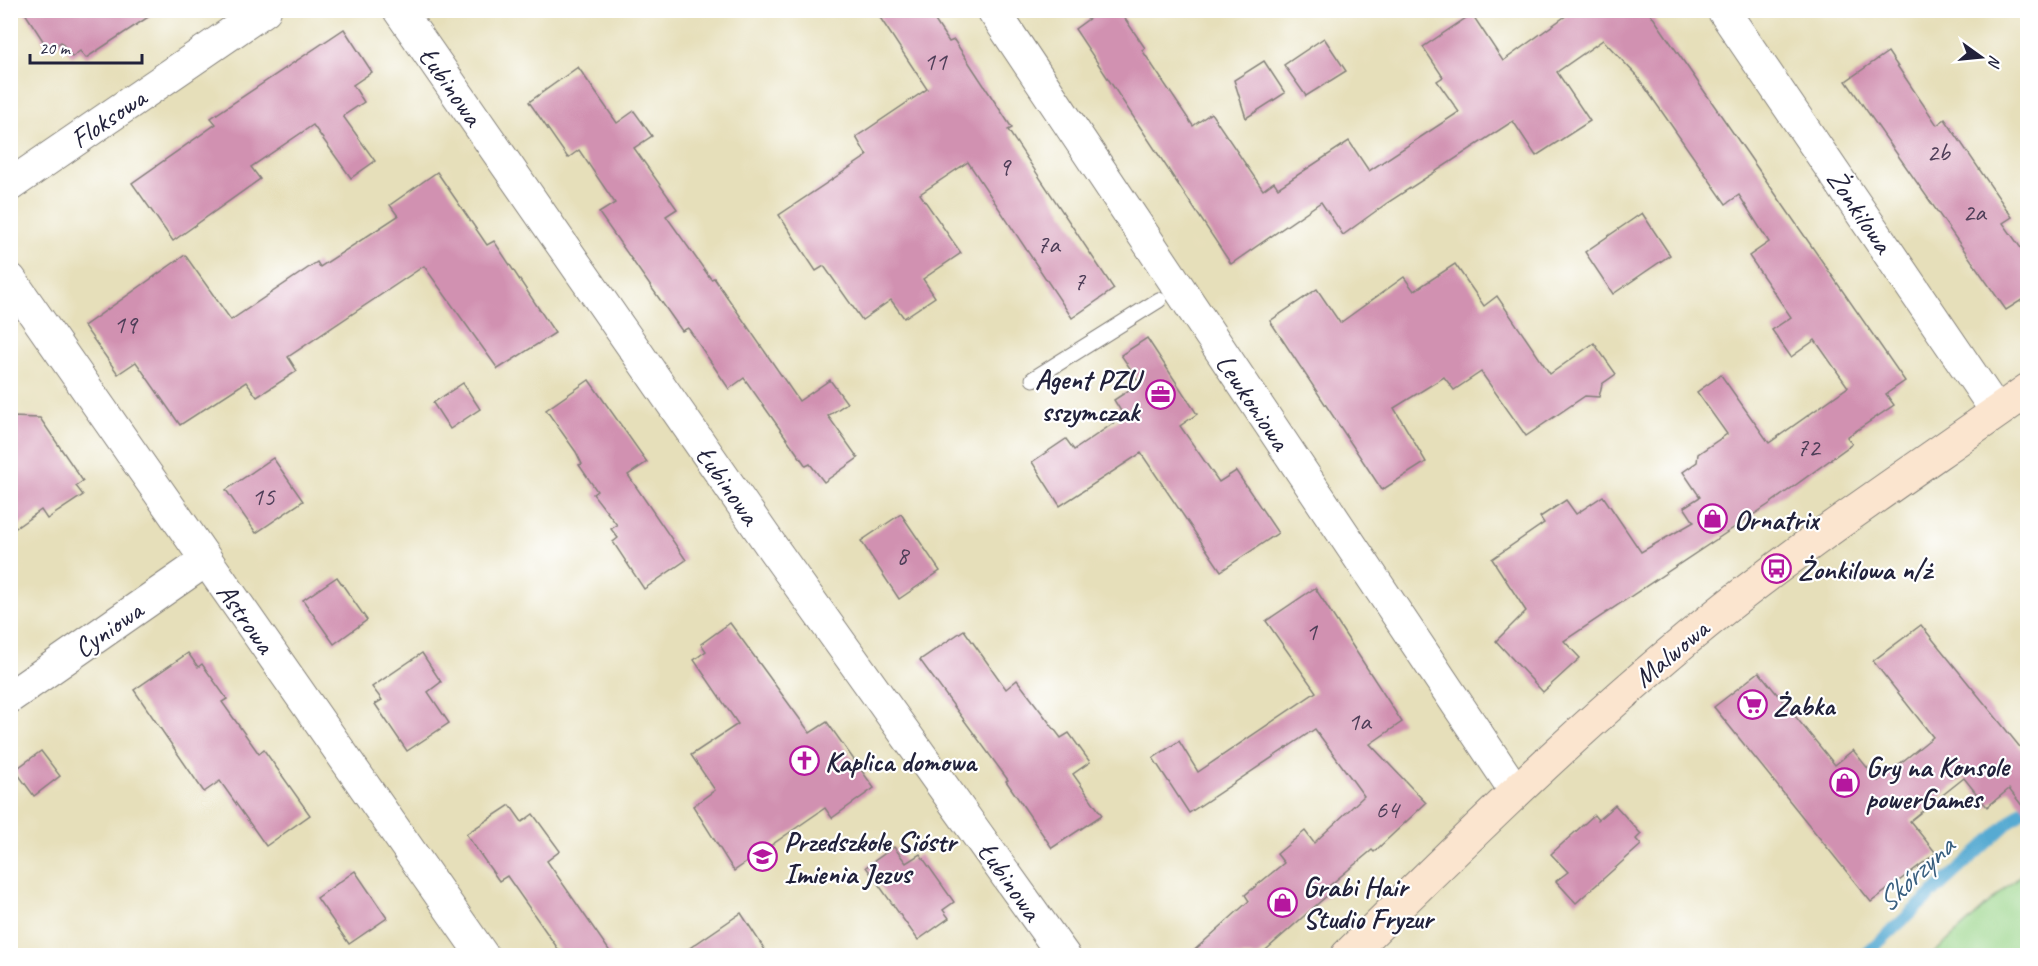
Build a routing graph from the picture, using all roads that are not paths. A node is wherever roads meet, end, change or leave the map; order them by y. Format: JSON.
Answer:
{"nodes":[{"id":1,"x":265,"y":10,"type":"edge"},
{"id":2,"x":399,"y":10,"type":"edge"},
{"id":3,"x":993,"y":10,"type":"edge"},
{"id":4,"x":1723,"y":10,"type":"edge"},
{"id":5,"x":10,"y":184,"type":"edge"},
{"id":6,"x":10,"y":279,"type":"edge"},
{"id":7,"x":1159,"y":300,"type":"dead end"},
{"id":8,"x":1033,"y":379,"type":"dead end"},
{"id":9,"x":2028,"y":390,"type":"edge"},
{"id":10,"x":1997,"y":412,"type":"junction"},
{"id":11,"x":205,"y":561,"type":"junction"},
{"id":12,"x":11,"y":696,"type":"edge"},
{"id":13,"x":1516,"y":792,"type":"junction"},
{"id":14,"x":483,"y":956,"type":"edge"},
{"id":15,"x":1064,"y":956,"type":"edge"},
{"id":16,"x":1347,"y":956,"type":"edge"}],
"edges":[{"from":1,"to":5,"type":"street","name":"Floksowa"},
{"from":2,"to":15,"type":"street","name":"Łubinowa"},
{"from":3,"to":13,"type":"street","name":"Lewkoniowa"},
{"from":4,"to":10,"type":"street","name":"Żonkilowa"},
{"from":6,"to":11,"type":"street","name":"Astrowa"},
{"from":7,"to":8,"type":"lane"},
{"from":9,"to":10,"type":"street","name":"Malwowa"},
{"from":10,"to":13,"type":"street","name":"Malwowa"},
{"from":11,"to":12,"type":"street","name":"Cyniowa"},
{"from":11,"to":14,"type":"street","name":"Astrowa"},
{"from":13,"to":16,"type":"street","name":"Malwowa"}]}
